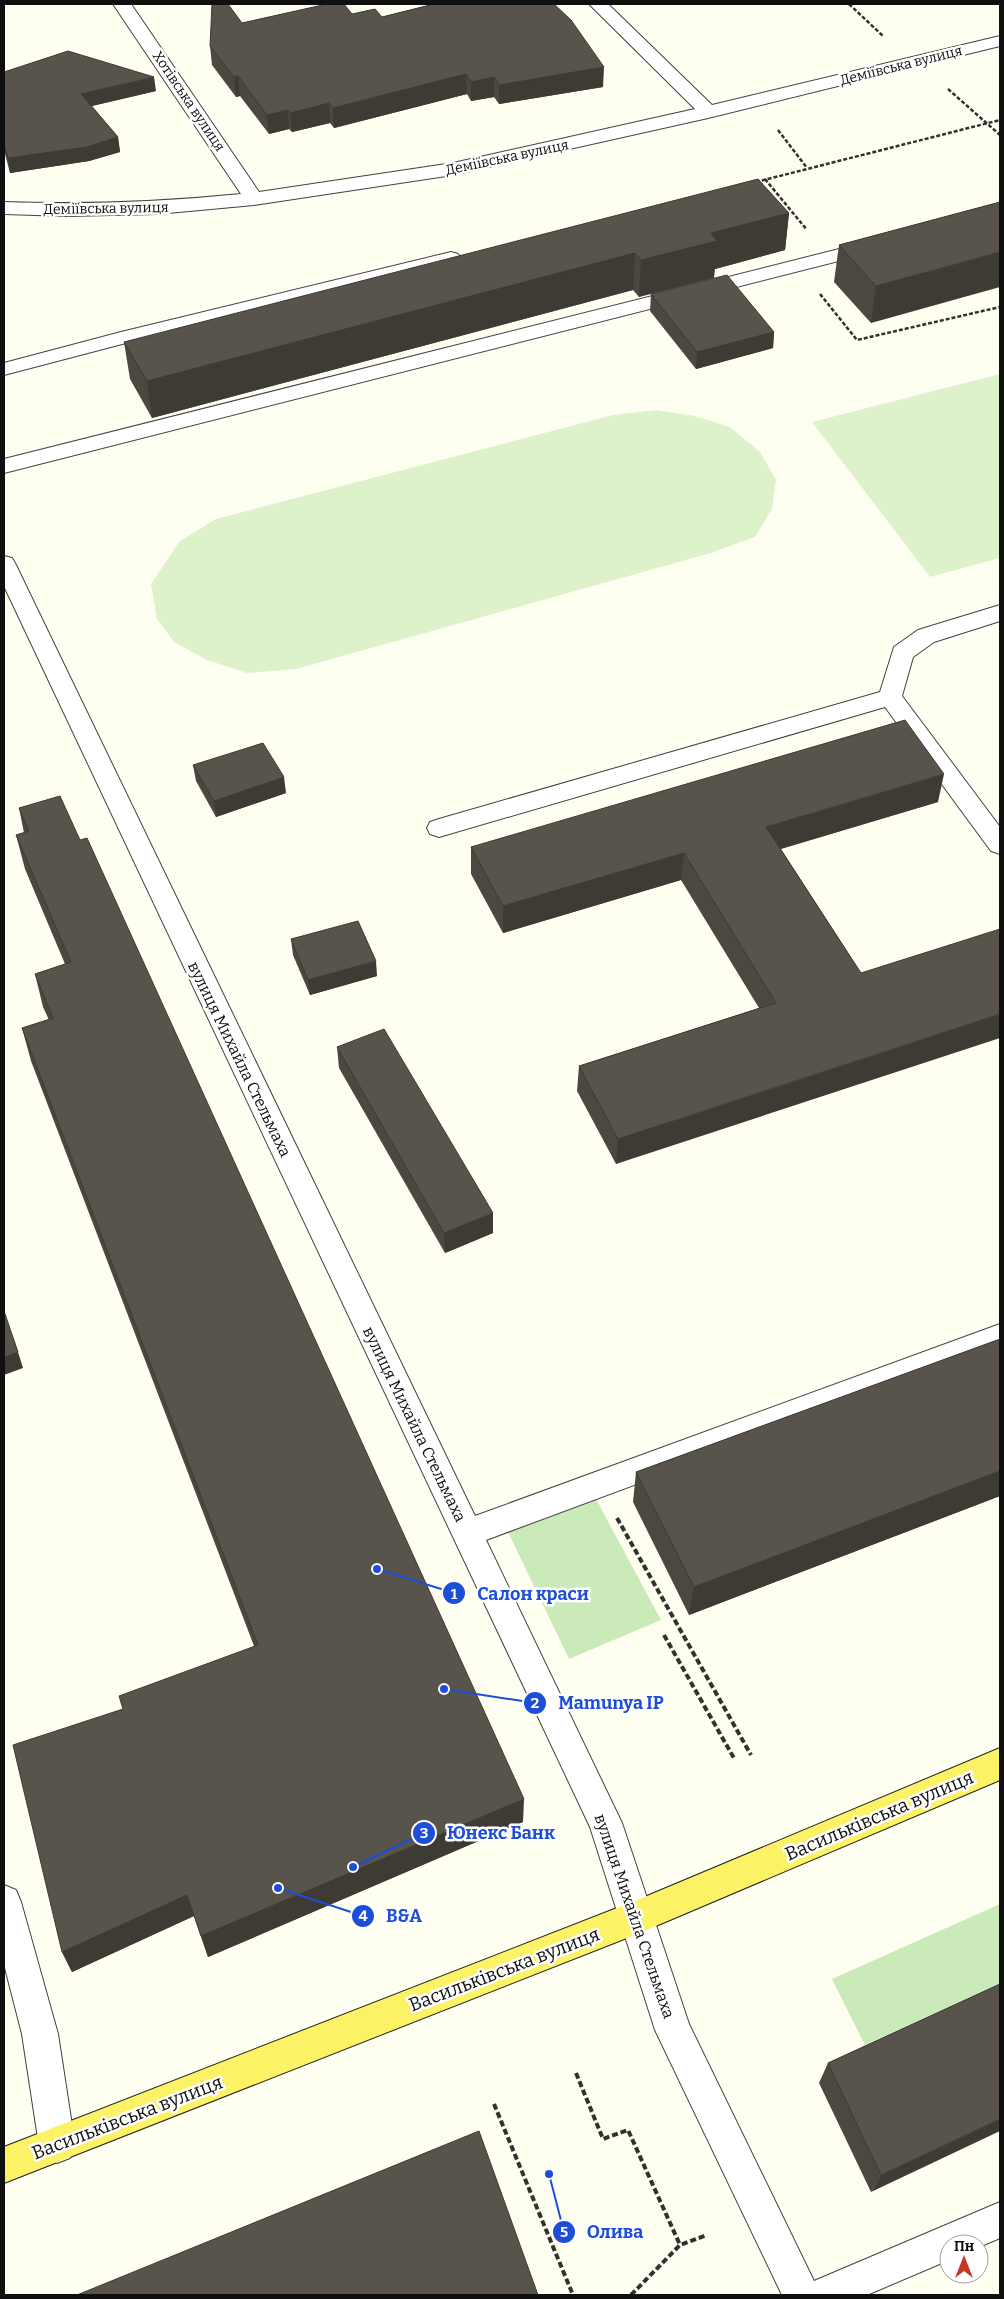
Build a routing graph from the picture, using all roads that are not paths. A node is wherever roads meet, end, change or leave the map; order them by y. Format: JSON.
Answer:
{"nodes":[{"id":1,"x":122,"y":4,"type":"edge"},
{"id":2,"x":598,"y":4,"type":"edge"},
{"id":3,"x":1000,"y":41,"type":"edge"},
{"id":4,"x":708,"y":112,"type":"junction"},
{"id":5,"x":254,"y":199,"type":"junction"},
{"id":6,"x":4,"y":208,"type":"edge"},
{"id":7,"x":896,"y":240,"type":"edge"},
{"id":8,"x":467,"y":254,"type":"edge"},
{"id":9,"x":4,"y":369,"type":"edge"},
{"id":10,"x":4,"y":466,"type":"edge"},
{"id":11,"x":4,"y":563,"type":"edge"},
{"id":12,"x":1000,"y":613,"type":"edge"},
{"id":13,"x":890,"y":697,"type":"junction"},
{"id":14,"x":439,"y":828,"type":"dead end"},
{"id":15,"x":1000,"y":846,"type":"edge"},
{"id":16,"x":1000,"y":1336,"type":"edge"},
{"id":17,"x":466,"y":1533,"type":"junction"},
{"id":18,"x":1000,"y":1764,"type":"edge"},
{"id":19,"x":4,"y":1902,"type":"edge"},
{"id":20,"x":637,"y":1917,"type":"junction"},
{"id":21,"x":57,"y":2145,"type":"junction"},
{"id":22,"x":4,"y":2165,"type":"edge"},
{"id":23,"x":1000,"y":2220,"type":"edge"},
{"id":24,"x":801,"y":2295,"type":"edge"},
{"id":25,"x":826,"y":2295,"type":"edge"}],
"edges":[{"from":1,"to":5,"type":"street","name":"Хотівська вулиця"},
{"from":2,"to":4,"type":"street"},
{"from":3,"to":4,"type":"street","name":"Деміївська вулиця"},
{"from":4,"to":5,"type":"street","name":"Деміївська вулиця"},
{"from":5,"to":6,"type":"street","name":"Деміївська вулиця"},
{"from":7,"to":10,"type":"street"},
{"from":8,"to":9,"type":"street"},
{"from":11,"to":17,"type":"street","name":"вулиця Михайла Стельмаха"},
{"from":12,"to":13,"type":"street"},
{"from":13,"to":14,"type":"street"},
{"from":13,"to":15,"type":"street"},
{"from":16,"to":17,"type":"street"},
{"from":17,"to":20,"type":"street","name":"вулиця Михайла Стельмаха"},
{"from":18,"to":20,"type":"main road","name":"Васильківська вулиця"},
{"from":19,"to":21,"type":"street"},
{"from":20,"to":21,"type":"main road","name":"Васильківська вулиця"},
{"from":20,"to":24,"type":"street","name":"вулиця Михайла Стельмаха"},
{"from":21,"to":22,"type":"main road","name":"Васильківська вулиця"},
{"from":23,"to":25,"type":"street"}]}
